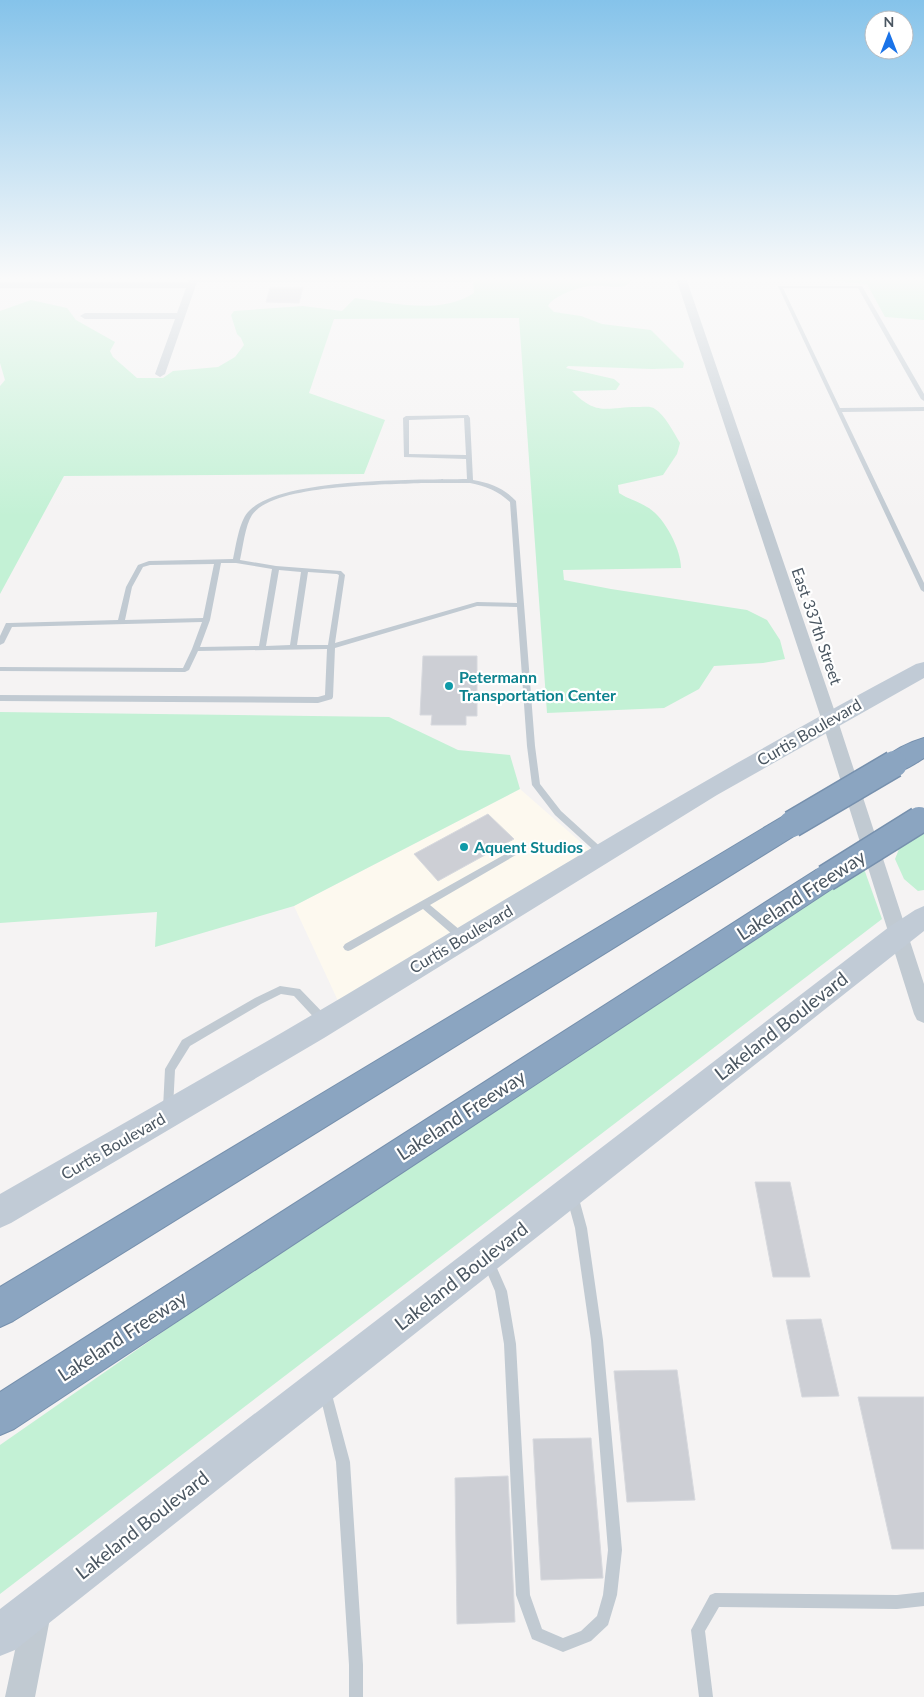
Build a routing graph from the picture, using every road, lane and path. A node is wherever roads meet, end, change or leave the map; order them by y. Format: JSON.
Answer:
{"nodes":[{"id":1,"x":166,"y":357,"type":"edge"},
{"id":2,"x":708,"y":357,"type":"edge"},
{"id":3,"x":814,"y":357,"type":"edge"},
{"id":4,"x":900,"y":357,"type":"edge"},
{"id":5,"x":160,"y":374,"type":"dead end"},
{"id":6,"x":924,"y":399,"type":"edge"},
{"id":7,"x":924,"y":409,"type":"edge"},
{"id":8,"x":839,"y":410,"type":"junction"},
{"id":9,"x":468,"y":457,"type":"junction"},
{"id":10,"x":470,"y":481,"type":"junction"},
{"id":11,"x":218,"y":561,"type":"junction"},
{"id":12,"x":236,"y":561,"type":"junction"},
{"id":13,"x":276,"y":568,"type":"junction"},
{"id":14,"x":305,"y":570,"type":"junction"},
{"id":15,"x":924,"y":590,"type":"edge"},
{"id":16,"x":521,"y":605,"type":"junction"},
{"id":17,"x":206,"y":620,"type":"junction"},
{"id":18,"x":120,"y":622,"type":"junction"},
{"id":19,"x":0,"y":643,"type":"edge"},
{"id":20,"x":331,"y":647,"type":"junction"},
{"id":21,"x":196,"y":648,"type":"junction"},
{"id":22,"x":262,"y":648,"type":"junction"},
{"id":23,"x":293,"y":648,"type":"junction"},
{"id":24,"x":924,"y":668,"type":"edge"},
{"id":25,"x":0,"y":669,"type":"edge"},
{"id":26,"x":0,"y":698,"type":"edge"},
{"id":27,"x":829,"y":718,"type":"junction"},
{"id":28,"x":924,"y":746,"type":"edge"},
{"id":29,"x":922,"y":819,"type":"edge"},
{"id":30,"x":518,"y":850,"type":"dead end"},
{"id":31,"x":602,"y":853,"type":"junction"},
{"id":32,"x":423,"y":904,"type":"junction"},
{"id":33,"x":911,"y":926,"type":"edge"},
{"id":34,"x":463,"y":938,"type":"junction"},
{"id":35,"x":348,"y":946,"type":"dead end"},
{"id":36,"x":924,"y":1014,"type":"edge"},
{"id":37,"x":325,"y":1022,"type":"junction"},
{"id":38,"x":167,"y":1114,"type":"junction"},
{"id":39,"x":571,"y":1190,"type":"junction"},
{"id":40,"x":0,"y":1212,"type":"edge"},
{"id":41,"x":486,"y":1256,"type":"junction"},
{"id":42,"x":0,"y":1308,"type":"edge"},
{"id":43,"x":323,"y":1383,"type":"junction"},
{"id":44,"x":0,"y":1415,"type":"edge"},
{"id":45,"x":924,"y":1599,"type":"edge"},
{"id":46,"x":39,"y":1606,"type":"junction"},
{"id":47,"x":0,"y":1635,"type":"edge"},
{"id":48,"x":20,"y":1697,"type":"edge"},
{"id":49,"x":356,"y":1697,"type":"edge"},
{"id":50,"x":706,"y":1697,"type":"edge"}],
"edges":[{"from":1,"to":5,"type":"street"},
{"from":2,"to":27,"type":"street","name":"East 337th Street"},
{"from":3,"to":8,"type":"lane"},
{"from":4,"to":6,"type":"lane"},
{"from":7,"to":8,"type":"lane"},
{"from":8,"to":15,"type":"lane"},
{"from":9,"to":9,"type":"lane"},
{"from":9,"to":10,"type":"lane"},
{"from":10,"to":12,"type":"lane"},
{"from":10,"to":16,"type":"lane"},
{"from":11,"to":12,"type":"lane"},
{"from":11,"to":17,"type":"lane"},
{"from":11,"to":18,"type":"lane"},
{"from":12,"to":13,"type":"lane"},
{"from":13,"to":14,"type":"lane"},
{"from":13,"to":22,"type":"lane"},
{"from":14,"to":20,"type":"lane"},
{"from":14,"to":23,"type":"lane"},
{"from":16,"to":20,"type":"lane"},
{"from":16,"to":31,"type":"lane"},
{"from":17,"to":18,"type":"lane"},
{"from":17,"to":21,"type":"lane"},
{"from":18,"to":19,"type":"lane"},
{"from":20,"to":23,"type":"lane"},
{"from":20,"to":26,"type":"lane"},
{"from":21,"to":22,"type":"lane"},
{"from":21,"to":25,"type":"lane"},
{"from":22,"to":23,"type":"lane"},
{"from":24,"to":27,"type":"street","name":"Curtis Boulevard"},
{"from":27,"to":31,"type":"street","name":"Curtis Boulevard"},
{"from":27,"to":33,"type":"street","name":"East 337th Street"},
{"from":28,"to":42,"type":"highway","bridge":true},
{"from":29,"to":44,"type":"highway","name":"Lakeland Freeway","bridge":true},
{"from":30,"to":32,"type":"lane"},
{"from":31,"to":34,"type":"street","name":"Curtis Boulevard"},
{"from":32,"to":34,"type":"lane"},
{"from":32,"to":35,"type":"lane"},
{"from":33,"to":36,"type":"street","name":"East 337th Street"},
{"from":33,"to":39,"type":"street","name":"Lakeland Boulevard"},
{"from":34,"to":37,"type":"street","name":"Curtis Boulevard"},
{"from":37,"to":38,"type":"street","name":"Curtis Boulevard"},
{"from":37,"to":38,"type":"lane"},
{"from":38,"to":40,"type":"street","name":"Curtis Boulevard"},
{"from":39,"to":41,"type":"street","name":"Lakeland Boulevard"},
{"from":39,"to":41,"type":"lane"},
{"from":41,"to":43,"type":"street","name":"Lakeland Boulevard"},
{"from":43,"to":46,"type":"street","name":"Lakeland Boulevard"},
{"from":43,"to":49,"type":"lane"},
{"from":45,"to":50,"type":"lane"},
{"from":46,"to":47,"type":"street","name":"Lakeland Boulevard"},
{"from":46,"to":48,"type":"street"}]}
